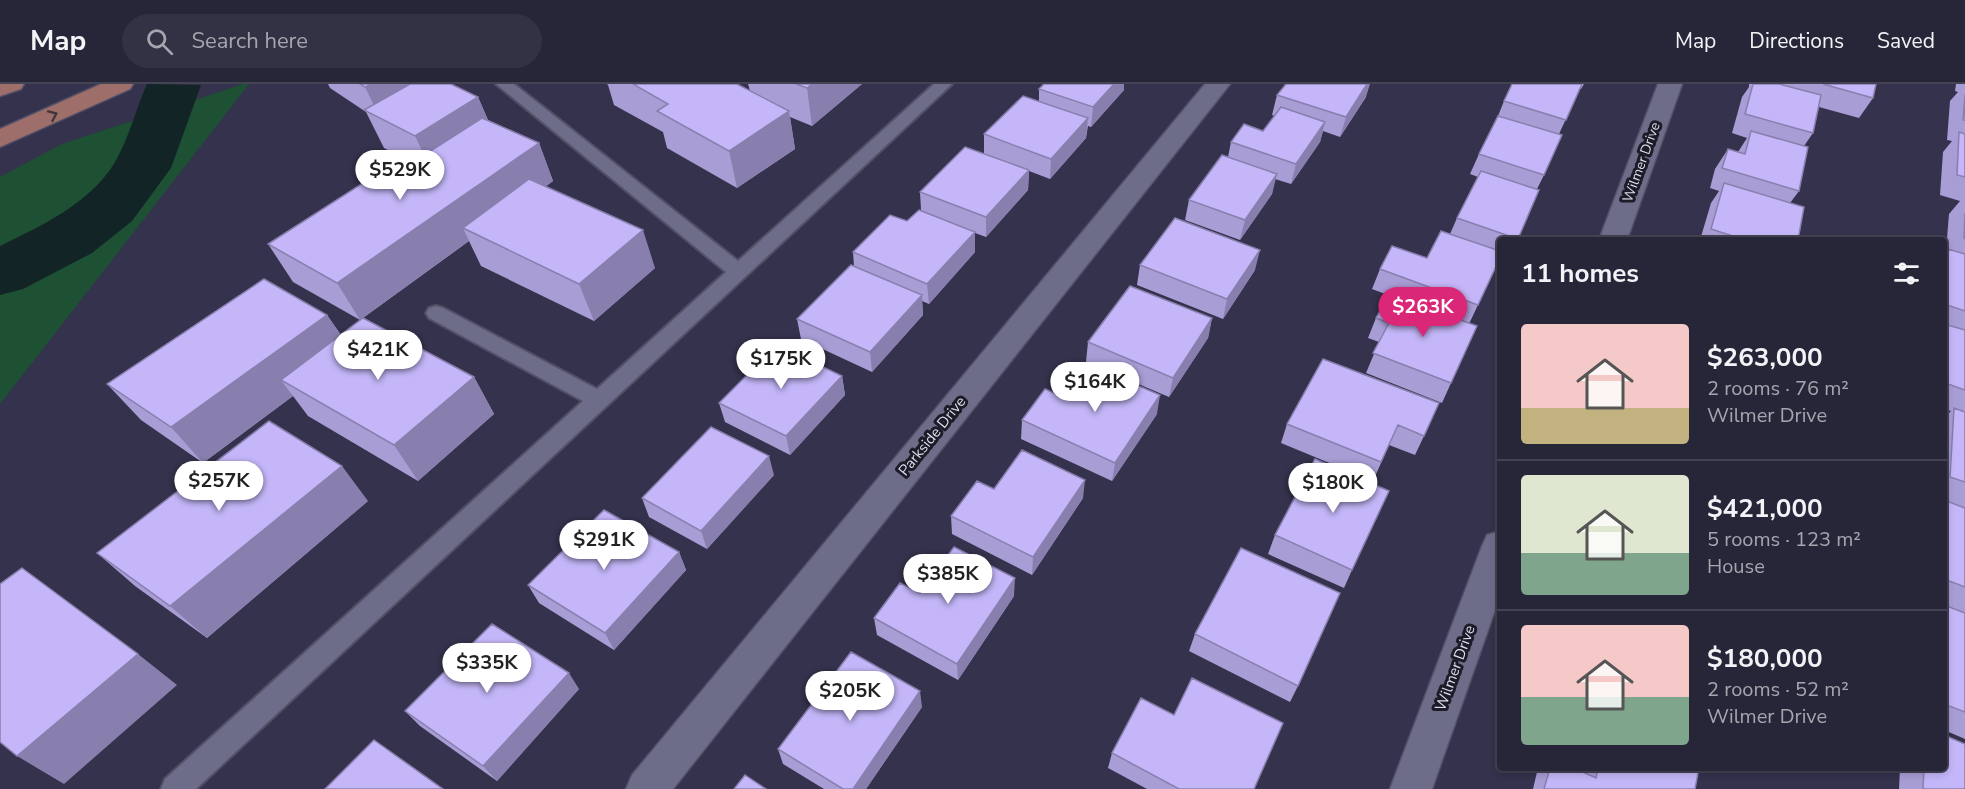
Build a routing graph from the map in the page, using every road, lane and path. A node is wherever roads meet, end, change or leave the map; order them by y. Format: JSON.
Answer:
{"nodes":[{"id":1,"x":12,"y":84,"type":"edge"},
{"id":2,"x":121,"y":84,"type":"edge"},
{"id":3,"x":504,"y":84,"type":"edge"},
{"id":4,"x":944,"y":84,"type":"edge"},
{"id":5,"x":1218,"y":84,"type":"edge"},
{"id":6,"x":1670,"y":84,"type":"edge"},
{"id":7,"x":0,"y":89,"type":"edge"},
{"id":8,"x":0,"y":139,"type":"edge"},
{"id":9,"x":1614,"y":237,"type":"edge"},
{"id":10,"x":740,"y":272,"type":"junction"},
{"id":11,"x":436,"y":313,"type":"dead end"},
{"id":12,"x":600,"y":400,"type":"junction"},
{"id":13,"x":1497,"y":554,"type":"edge"},
{"id":14,"x":175,"y":789,"type":"edge"},
{"id":15,"x":647,"y":789,"type":"edge"},
{"id":16,"x":1411,"y":789,"type":"edge"}],
"edges":[{"from":1,"to":7,"type":"main road"},
{"from":8,"to":2,"type":"main road","one_way":true},
{"from":3,"to":10,"type":"lane"},
{"from":4,"to":10,"type":"lane"},
{"from":5,"to":15,"type":"street","name":"Parkside Drive"},
{"from":6,"to":9,"type":"street","name":"Wilmer Drive"},
{"from":10,"to":12,"type":"lane"},
{"from":11,"to":12,"type":"lane"},
{"from":12,"to":14,"type":"lane"},
{"from":13,"to":16,"type":"street","name":"Wilmer Drive"}]}
